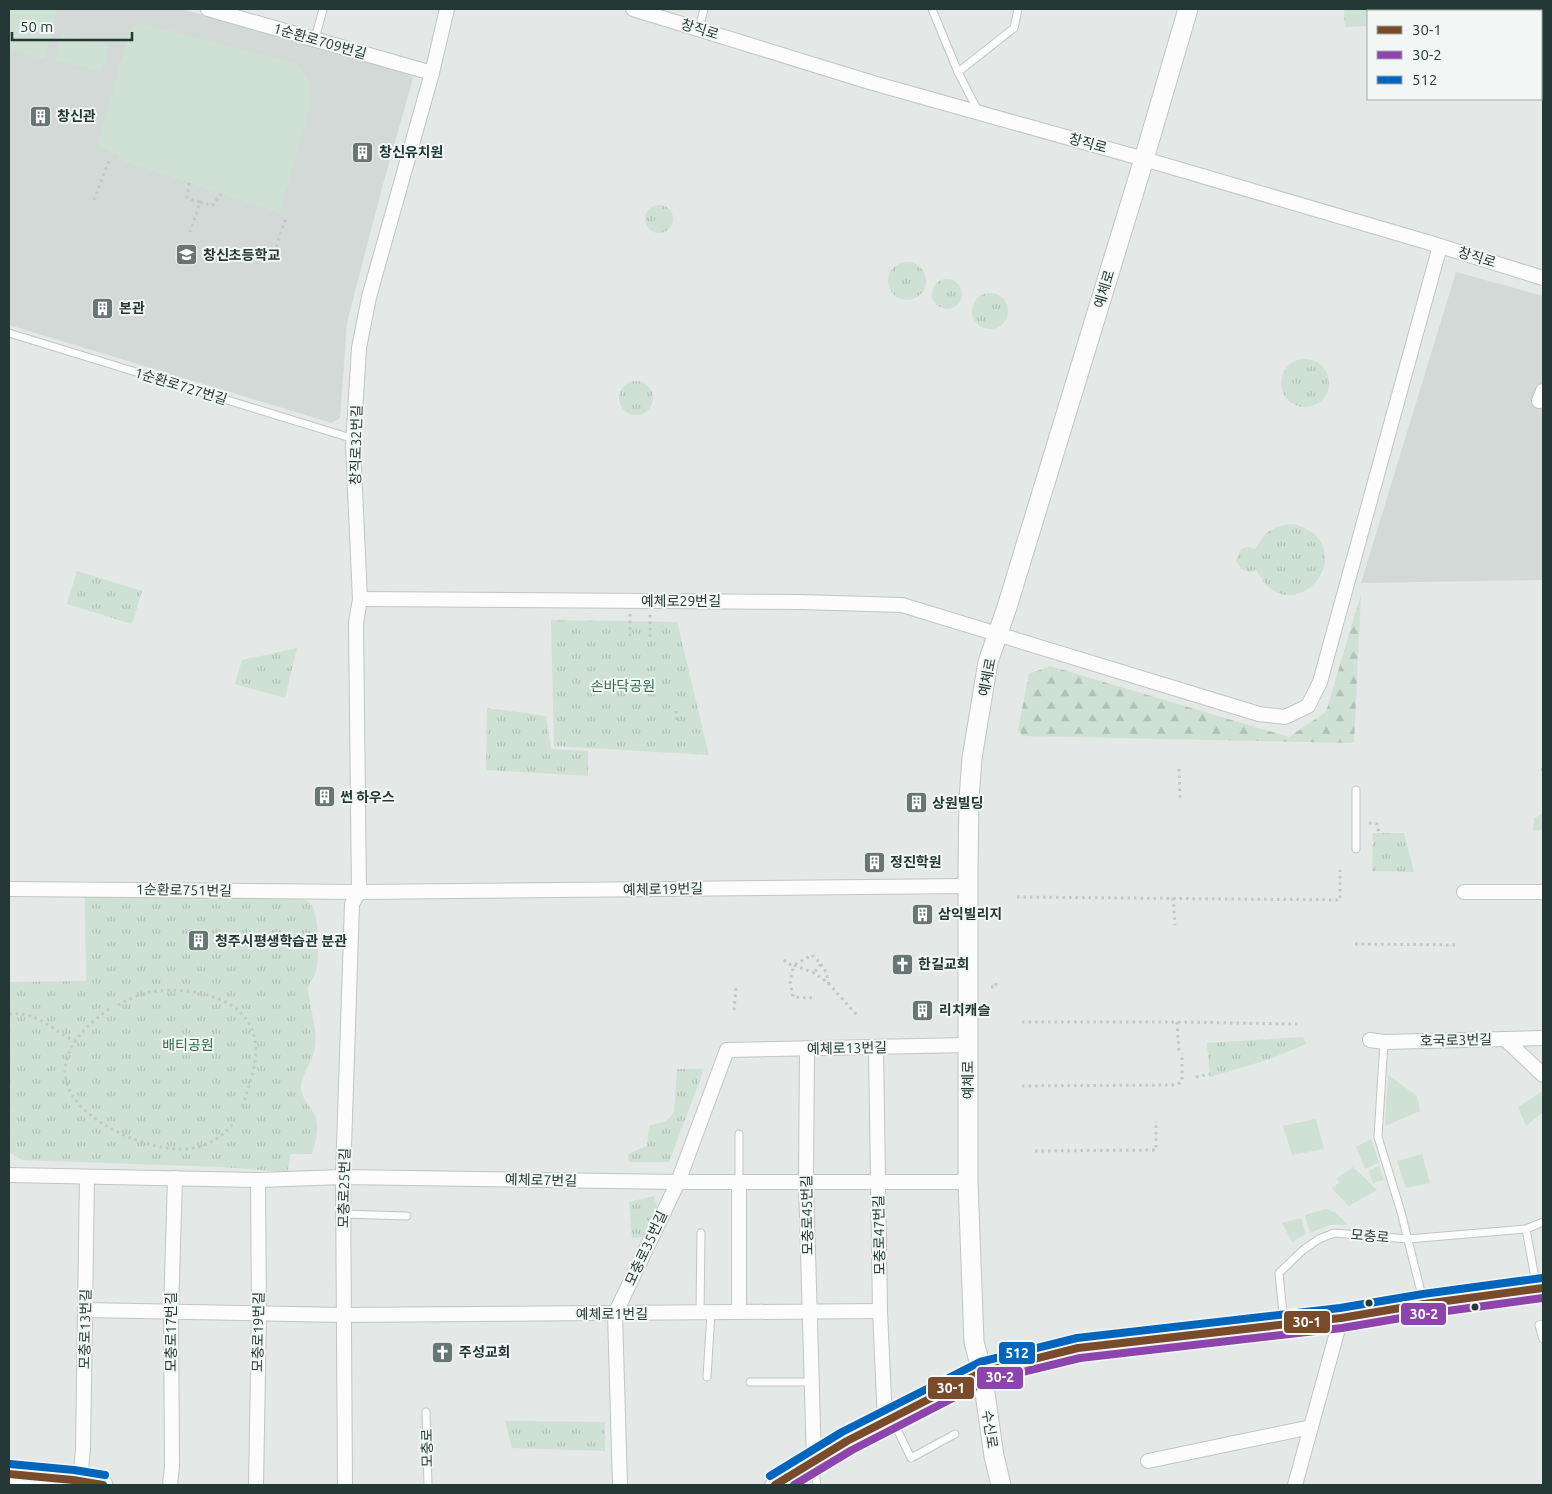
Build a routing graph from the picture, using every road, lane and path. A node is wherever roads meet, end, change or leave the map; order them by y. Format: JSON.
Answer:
{"nodes":[{"id":1,"x":323,"y":9,"type":"edge"},
{"id":2,"x":447,"y":9,"type":"edge"},
{"id":3,"x":634,"y":9,"type":"edge"},
{"id":4,"x":704,"y":9,"type":"edge"},
{"id":5,"x":932,"y":9,"type":"edge"},
{"id":6,"x":1018,"y":9,"type":"edge"},
{"id":7,"x":1188,"y":9,"type":"edge"},
{"id":8,"x":218,"y":10,"type":"edge"},
{"id":9,"x":699,"y":28,"type":"junction"},
{"id":10,"x":315,"y":39,"type":"junction"},
{"id":11,"x":958,"y":72,"type":"junction"},
{"id":12,"x":432,"y":73,"type":"junction"},
{"id":13,"x":978,"y":112,"type":"junction"},
{"id":14,"x":110,"y":158,"type":"dead end"},
{"id":15,"x":1144,"y":158,"type":"junction"},
{"id":16,"x":189,"y":183,"type":"dead end"},
{"id":17,"x":221,"y":194,"type":"dead end"},
{"id":18,"x":94,"y":200,"type":"dead end"},
{"id":19,"x":200,"y":202,"type":"junction"},
{"id":20,"x":286,"y":217,"type":"dead end"},
{"id":21,"x":190,"y":232,"type":"dead end"},
{"id":22,"x":1440,"y":246,"type":"junction"},
{"id":23,"x":272,"y":259,"type":"dead end"},
{"id":24,"x":1543,"y":278,"type":"edge"},
{"id":25,"x":9,"y":333,"type":"edge"},
{"id":26,"x":354,"y":439,"type":"junction"},
{"id":27,"x":360,"y":599,"type":"junction"},
{"id":28,"x":630,"y":611,"type":"dead end"},
{"id":29,"x":650,"y":611,"type":"dead end"},
{"id":30,"x":998,"y":634,"type":"junction"},
{"id":31,"x":630,"y":636,"type":"dead end"},
{"id":32,"x":650,"y":636,"type":"dead end"},
{"id":33,"x":676,"y":712,"type":"dead end"},
{"id":34,"x":677,"y":724,"type":"dead end"},
{"id":35,"x":1179,"y":768,"type":"dead end"},
{"id":36,"x":1356,"y":790,"type":"dead end"},
{"id":37,"x":1180,"y":798,"type":"dead end"},
{"id":38,"x":1369,"y":823,"type":"dead end"},
{"id":39,"x":1379,"y":833,"type":"dead end"},
{"id":40,"x":1356,"y":849,"type":"dead end"},
{"id":41,"x":1340,"y":870,"type":"dead end"},
{"id":42,"x":968,"y":886,"type":"junction"},
{"id":43,"x":9,"y":888,"type":"edge"},
{"id":44,"x":359,"y":892,"type":"junction"},
{"id":45,"x":1464,"y":892,"type":"dead end"},
{"id":46,"x":1543,"y":892,"type":"edge"},
{"id":47,"x":1017,"y":897,"type":"dead end"},
{"id":48,"x":1173,"y":898,"type":"junction"},
{"id":49,"x":1175,"y":925,"type":"dead end"},
{"id":50,"x":1355,"y":944,"type":"dead end"},
{"id":51,"x":1458,"y":945,"type":"dead end"},
{"id":52,"x":784,"y":960,"type":"dead end"},
{"id":53,"x":821,"y":964,"type":"junction"},
{"id":54,"x":794,"y":966,"type":"junction"},
{"id":55,"x":814,"y":973,"type":"junction"},
{"id":56,"x":999,"y":982,"type":"dead end"},
{"id":57,"x":829,"y":985,"type":"junction"},
{"id":58,"x":992,"y":987,"type":"dead end"},
{"id":59,"x":736,"y":988,"type":"dead end"},
{"id":60,"x":812,"y":998,"type":"dead end"},
{"id":61,"x":118,"y":1005,"type":"dead end"},
{"id":62,"x":109,"y":1009,"type":"dead end"},
{"id":63,"x":734,"y":1010,"type":"dead end"},
{"id":64,"x":9,"y":1014,"type":"edge"},
{"id":65,"x":856,"y":1014,"type":"dead end"},
{"id":66,"x":1022,"y":1022,"type":"dead end"},
{"id":67,"x":1177,"y":1022,"type":"junction"},
{"id":68,"x":1298,"y":1024,"type":"dead end"},
{"id":69,"x":1543,"y":1038,"type":"edge"},
{"id":70,"x":1505,"y":1039,"type":"junction"},
{"id":71,"x":1370,"y":1040,"type":"dead end"},
{"id":72,"x":75,"y":1041,"type":"junction"},
{"id":73,"x":1384,"y":1042,"type":"junction"},
{"id":74,"x":968,"y":1045,"type":"junction"},
{"id":75,"x":876,"y":1048,"type":"junction"},
{"id":76,"x":807,"y":1049,"type":"junction"},
{"id":77,"x":727,"y":1050,"type":"joint"},
{"id":78,"x":1210,"y":1074,"type":"dead end"},
{"id":79,"x":1543,"y":1075,"type":"edge"},
{"id":80,"x":1196,"y":1077,"type":"dead end"},
{"id":81,"x":1022,"y":1086,"type":"dead end"},
{"id":82,"x":242,"y":1107,"type":"dead end"},
{"id":83,"x":235,"y":1121,"type":"dead end"},
{"id":84,"x":1156,"y":1121,"type":"dead end"},
{"id":85,"x":739,"y":1134,"type":"dead end"},
{"id":86,"x":1035,"y":1151,"type":"dead end"},
{"id":87,"x":9,"y":1175,"type":"edge"},
{"id":88,"x":87,"y":1177,"type":"junction"},
{"id":89,"x":343,"y":1177,"type":"junction"},
{"id":90,"x":175,"y":1178,"type":"junction"},
{"id":91,"x":258,"y":1180,"type":"junction"},
{"id":92,"x":678,"y":1182,"type":"junction"},
{"id":93,"x":739,"y":1182,"type":"junction"},
{"id":94,"x":806,"y":1182,"type":"junction"},
{"id":95,"x":878,"y":1182,"type":"junction"},
{"id":96,"x":968,"y":1182,"type":"junction"},
{"id":97,"x":344,"y":1214,"type":"junction"},
{"id":98,"x":407,"y":1216,"type":"dead end"},
{"id":99,"x":1543,"y":1222,"type":"edge"},
{"id":100,"x":1526,"y":1229,"type":"junction"},
{"id":101,"x":701,"y":1233,"type":"dead end"},
{"id":102,"x":1408,"y":1239,"type":"junction"},
{"id":103,"x":1540,"y":1288,"type":"edge"},
{"id":104,"x":1424,"y":1304,"type":"junction"},
{"id":105,"x":85,"y":1310,"type":"junction"},
{"id":106,"x":810,"y":1311,"type":"junction"},
{"id":107,"x":880,"y":1311,"type":"junction"},
{"id":108,"x":171,"y":1312,"type":"junction"},
{"id":109,"x":739,"y":1312,"type":"junction"},
{"id":110,"x":259,"y":1313,"type":"junction"},
{"id":111,"x":705,"y":1313,"type":"junction"},
{"id":112,"x":344,"y":1314,"type":"junction"},
{"id":113,"x":615,"y":1314,"type":"junction"},
{"id":114,"x":1341,"y":1318,"type":"junction"},
{"id":115,"x":1543,"y":1324,"type":"edge"},
{"id":116,"x":1284,"y":1325,"type":"junction"},
{"id":117,"x":1543,"y":1339,"type":"edge"},
{"id":118,"x":982,"y":1372,"type":"junction"},
{"id":119,"x":707,"y":1377,"type":"dead end"},
{"id":120,"x":750,"y":1382,"type":"dead end"},
{"id":121,"x":812,"y":1382,"type":"junction"},
{"id":122,"x":426,"y":1412,"type":"dead end"},
{"id":123,"x":888,"y":1420,"type":"junction"},
{"id":124,"x":1311,"y":1427,"type":"junction"},
{"id":125,"x":955,"y":1434,"type":"dead end"},
{"id":126,"x":814,"y":1461,"type":"junction"},
{"id":127,"x":1148,"y":1461,"type":"dead end"},
{"id":128,"x":9,"y":1474,"type":"edge"},
{"id":129,"x":79,"y":1483,"type":"edge"},
{"id":130,"x":103,"y":1485,"type":"edge"},
{"id":131,"x":170,"y":1485,"type":"edge"},
{"id":132,"x":256,"y":1485,"type":"edge"},
{"id":133,"x":345,"y":1485,"type":"edge"},
{"id":134,"x":428,"y":1485,"type":"edge"},
{"id":135,"x":620,"y":1485,"type":"edge"},
{"id":136,"x":775,"y":1485,"type":"edge"},
{"id":137,"x":817,"y":1485,"type":"edge"},
{"id":138,"x":1001,"y":1485,"type":"edge"},
{"id":139,"x":1295,"y":1485,"type":"edge"}],
"edges":[{"from":1,"to":10,"type":"lane"},
{"from":2,"to":12,"type":"street","name":"창직로32번길"},
{"from":3,"to":9,"type":"street","name":"창직로"},
{"from":4,"to":9,"type":"lane"},
{"from":5,"to":11,"type":"lane"},
{"from":6,"to":11,"type":"lane"},
{"from":7,"to":15,"type":"street","name":"예체로"},
{"from":8,"to":10,"type":"street","name":"1순환로709번길"},
{"from":9,"to":13,"type":"street","name":"창직로"},
{"from":10,"to":12,"type":"street","name":"1순환로709번길"},
{"from":11,"to":13,"type":"lane"},
{"from":12,"to":26,"type":"street","name":"창직로32번길"},
{"from":13,"to":15,"type":"street","name":"창직로"},
{"from":14,"to":18,"type":"path"},
{"from":15,"to":22,"type":"street","name":"창직로"},
{"from":15,"to":30,"type":"street","name":"예체로"},
{"from":16,"to":19,"type":"path"},
{"from":17,"to":19,"type":"path"},
{"from":19,"to":21,"type":"path"},
{"from":20,"to":23,"type":"path"},
{"from":22,"to":24,"type":"street","name":"창직로"},
{"from":22,"to":30,"type":"street","name":"예체로29번길"},
{"from":25,"to":26,"type":"lane","name":"1순환로727번길"},
{"from":26,"to":27,"type":"street","name":"창직로32번길"},
{"from":27,"to":30,"type":"street","name":"예체로29번길"},
{"from":27,"to":44,"type":"street","name":"창직로32번길"},
{"from":28,"to":31,"type":"path"},
{"from":29,"to":32,"type":"path"},
{"from":30,"to":42,"type":"street","name":"예체로"},
{"from":33,"to":34,"type":"path"},
{"from":35,"to":37,"type":"path"},
{"from":36,"to":40,"type":"lane"},
{"from":38,"to":39,"type":"path"},
{"from":41,"to":48,"type":"path"},
{"from":42,"to":44,"type":"street","name":"예체로19번길"},
{"from":42,"to":74,"type":"street","name":"예체로"},
{"from":43,"to":44,"type":"street","name":"1순환로751번길"},
{"from":44,"to":89,"type":"street","name":"모충로25번길"},
{"from":45,"to":46,"type":"street"},
{"from":47,"to":48,"type":"path"},
{"from":48,"to":49,"type":"path"},
{"from":50,"to":51,"type":"path"},
{"from":52,"to":54,"type":"path"},
{"from":53,"to":54,"type":"path"},
{"from":53,"to":55,"type":"path"},
{"from":53,"to":57,"type":"path"},
{"from":54,"to":55,"type":"path"},
{"from":54,"to":60,"type":"path"},
{"from":55,"to":57,"type":"path"},
{"from":56,"to":58,"type":"path"},
{"from":57,"to":65,"type":"path"},
{"from":59,"to":63,"type":"path"},
{"from":61,"to":82,"type":"path"},
{"from":62,"to":72,"type":"path"},
{"from":64,"to":72,"type":"path"},
{"from":66,"to":67,"type":"path"},
{"from":67,"to":68,"type":"path"},
{"from":67,"to":81,"type":"path"},
{"from":69,"to":70,"type":"street","name":"호국로3번길"},
{"from":70,"to":73,"type":"street","name":"호국로3번길"},
{"from":70,"to":79,"type":"street"},
{"from":71,"to":73,"type":"street","name":"호국로3번길"},
{"from":72,"to":83,"type":"path"},
{"from":73,"to":102,"type":"lane"},
{"from":74,"to":75,"type":"street","name":"예체로13번길"},
{"from":74,"to":96,"type":"street","name":"예체로"},
{"from":75,"to":76,"type":"street","name":"예체로13번길"},
{"from":75,"to":95,"type":"street","name":"모충로47번길"},
{"from":76,"to":77,"type":"street","name":"예체로13번길"},
{"from":76,"to":94,"type":"street","name":"모충로45번길"},
{"from":77,"to":92,"type":"street","name":"모충로35번길"},
{"from":78,"to":80,"type":"path"},
{"from":84,"to":86,"type":"path"},
{"from":85,"to":93,"type":"lane"},
{"from":87,"to":88,"type":"street"},
{"from":88,"to":90,"type":"street"},
{"from":88,"to":105,"type":"street","name":"모충로13번길"},
{"from":89,"to":91,"type":"street"},
{"from":89,"to":92,"type":"street","name":"예체로7번길"},
{"from":89,"to":97,"type":"street","name":"모충로25번길"},
{"from":90,"to":91,"type":"street"},
{"from":90,"to":108,"type":"street","name":"모충로17번길"},
{"from":91,"to":110,"type":"street","name":"모충로19번길"},
{"from":92,"to":93,"type":"street","name":"예체로7번길"},
{"from":92,"to":113,"type":"street","name":"모충로35번길"},
{"from":93,"to":94,"type":"street","name":"예체로7번길"},
{"from":93,"to":109,"type":"street"},
{"from":94,"to":95,"type":"street","name":"예체로7번길"},
{"from":94,"to":106,"type":"street","name":"모충로45번길"},
{"from":95,"to":96,"type":"street","name":"예체로7번길"},
{"from":95,"to":107,"type":"street","name":"모충로47번길"},
{"from":96,"to":118,"type":"street","name":"예체로"},
{"from":97,"to":98,"type":"lane"},
{"from":97,"to":112,"type":"street","name":"모충로25번길"},
{"from":99,"to":100,"type":"lane","name":"모충로"},
{"from":100,"to":102,"type":"lane","name":"모충로"},
{"from":100,"to":103,"type":"lane"},
{"from":101,"to":111,"type":"lane"},
{"from":102,"to":104,"type":"lane"},
{"from":102,"to":116,"type":"lane","name":"모충로"},
{"from":103,"to":104,"type":"street"},
{"from":104,"to":114,"type":"street"},
{"from":105,"to":108,"type":"street","name":"예체로1번길"},
{"from":105,"to":129,"type":"street","name":"모충로13번길"},
{"from":106,"to":107,"type":"street","name":"예체로1번길"},
{"from":106,"to":109,"type":"street","name":"예체로1번길"},
{"from":106,"to":121,"type":"street","name":"모충로45번길"},
{"from":107,"to":123,"type":"street","name":"모충로47번길"},
{"from":108,"to":110,"type":"street","name":"예체로1번길"},
{"from":108,"to":131,"type":"street","name":"모충로17번길"},
{"from":109,"to":111,"type":"street","name":"예체로1번길"},
{"from":110,"to":112,"type":"street","name":"예체로1번길"},
{"from":110,"to":132,"type":"street","name":"모충로19번길"},
{"from":111,"to":113,"type":"street","name":"예체로1번길"},
{"from":111,"to":119,"type":"lane"},
{"from":112,"to":113,"type":"street","name":"예체로1번길"},
{"from":112,"to":133,"type":"street","name":"모충로25번길"},
{"from":113,"to":135,"type":"street","name":"모충로35번길"},
{"from":114,"to":116,"type":"street"},
{"from":114,"to":124,"type":"street"},
{"from":115,"to":117,"type":"lane"},
{"from":116,"to":118,"type":"street"},
{"from":118,"to":123,"type":"street"},
{"from":118,"to":138,"type":"street","name":"수신로"},
{"from":120,"to":121,"type":"lane"},
{"from":121,"to":126,"type":"street","name":"모충로45번길"},
{"from":122,"to":134,"type":"lane","name":"모충로"},
{"from":123,"to":125,"type":"lane"},
{"from":123,"to":126,"type":"street"},
{"from":124,"to":127,"type":"street"},
{"from":124,"to":139,"type":"street"},
{"from":126,"to":136,"type":"street"},
{"from":126,"to":137,"type":"lane"},
{"from":128,"to":129,"type":"street"},
{"from":129,"to":130,"type":"street"}]}
